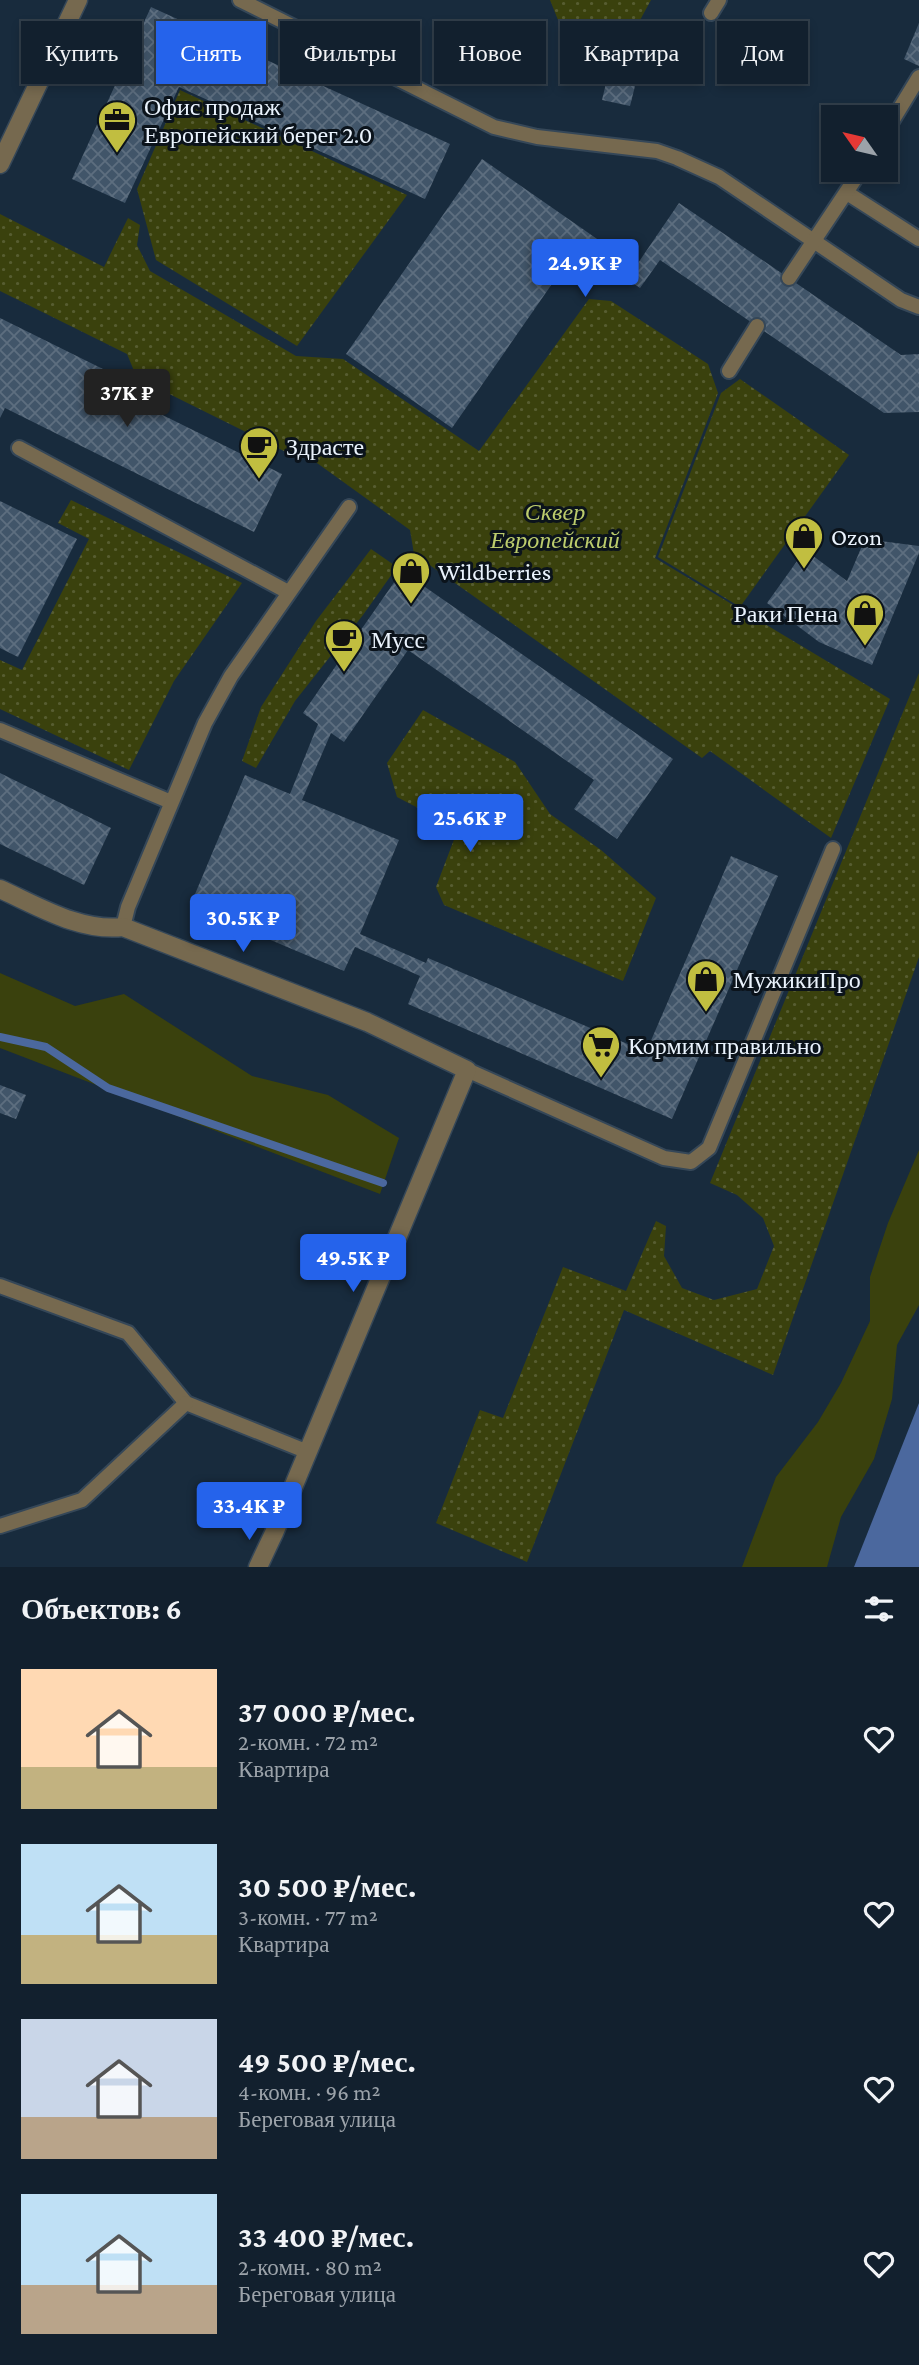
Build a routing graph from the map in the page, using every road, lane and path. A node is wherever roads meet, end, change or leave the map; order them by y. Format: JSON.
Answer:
{"nodes":[{"id":1,"x":78,"y":0,"type":"edge"},
{"id":2,"x":240,"y":0,"type":"edge"},
{"id":3,"x":919,"y":77,"type":"edge"},
{"id":4,"x":898,"y":111,"type":"edge"},
{"id":5,"x":0,"y":163,"type":"edge"},
{"id":6,"x":854,"y":182,"type":"edge"},
{"id":7,"x":847,"y":194,"type":"junction"},
{"id":8,"x":919,"y":239,"type":"edge"},
{"id":9,"x":815,"y":240,"type":"junction"},
{"id":10,"x":789,"y":278,"type":"dead end"},
{"id":11,"x":919,"y":307,"type":"edge"},
{"id":12,"x":757,"y":326,"type":"dead end"},
{"id":13,"x":729,"y":371,"type":"dead end"},
{"id":14,"x":19,"y":448,"type":"dead end"},
{"id":15,"x":349,"y":507,"type":"dead end"},
{"id":16,"x":288,"y":592,"type":"junction"},
{"id":17,"x":0,"y":730,"type":"edge"},
{"id":18,"x":171,"y":802,"type":"junction"},
{"id":19,"x":833,"y":849,"type":"dead end"},
{"id":20,"x":0,"y":889,"type":"edge"},
{"id":21,"x":122,"y":927,"type":"junction"},
{"id":22,"x":467,"y":1070,"type":"junction"},
{"id":23,"x":0,"y":1286,"type":"edge"},
{"id":24,"x":187,"y":1403,"type":"junction"},
{"id":25,"x":308,"y":1452,"type":"junction"},
{"id":26,"x":0,"y":1526,"type":"edge"},
{"id":27,"x":258,"y":1567,"type":"edge"}],
"edges":[{"from":1,"to":5,"type":"street"},
{"from":2,"to":9,"type":"lane"},
{"from":3,"to":4,"type":"lane"},
{"from":6,"to":7,"type":"lane"},
{"from":7,"to":8,"type":"lane"},
{"from":7,"to":9,"type":"lane"},
{"from":9,"to":10,"type":"lane"},
{"from":9,"to":11,"type":"lane"},
{"from":12,"to":13,"type":"lane"},
{"from":14,"to":16,"type":"lane"},
{"from":15,"to":16,"type":"lane"},
{"from":16,"to":18,"type":"lane"},
{"from":17,"to":18,"type":"lane"},
{"from":18,"to":21,"type":"lane"},
{"from":19,"to":22,"type":"lane"},
{"from":20,"to":21,"type":"street"},
{"from":21,"to":22,"type":"street"},
{"from":22,"to":25,"type":"street"},
{"from":23,"to":24,"type":"lane"},
{"from":24,"to":25,"type":"lane"},
{"from":24,"to":26,"type":"lane"},
{"from":25,"to":27,"type":"street"}]}
